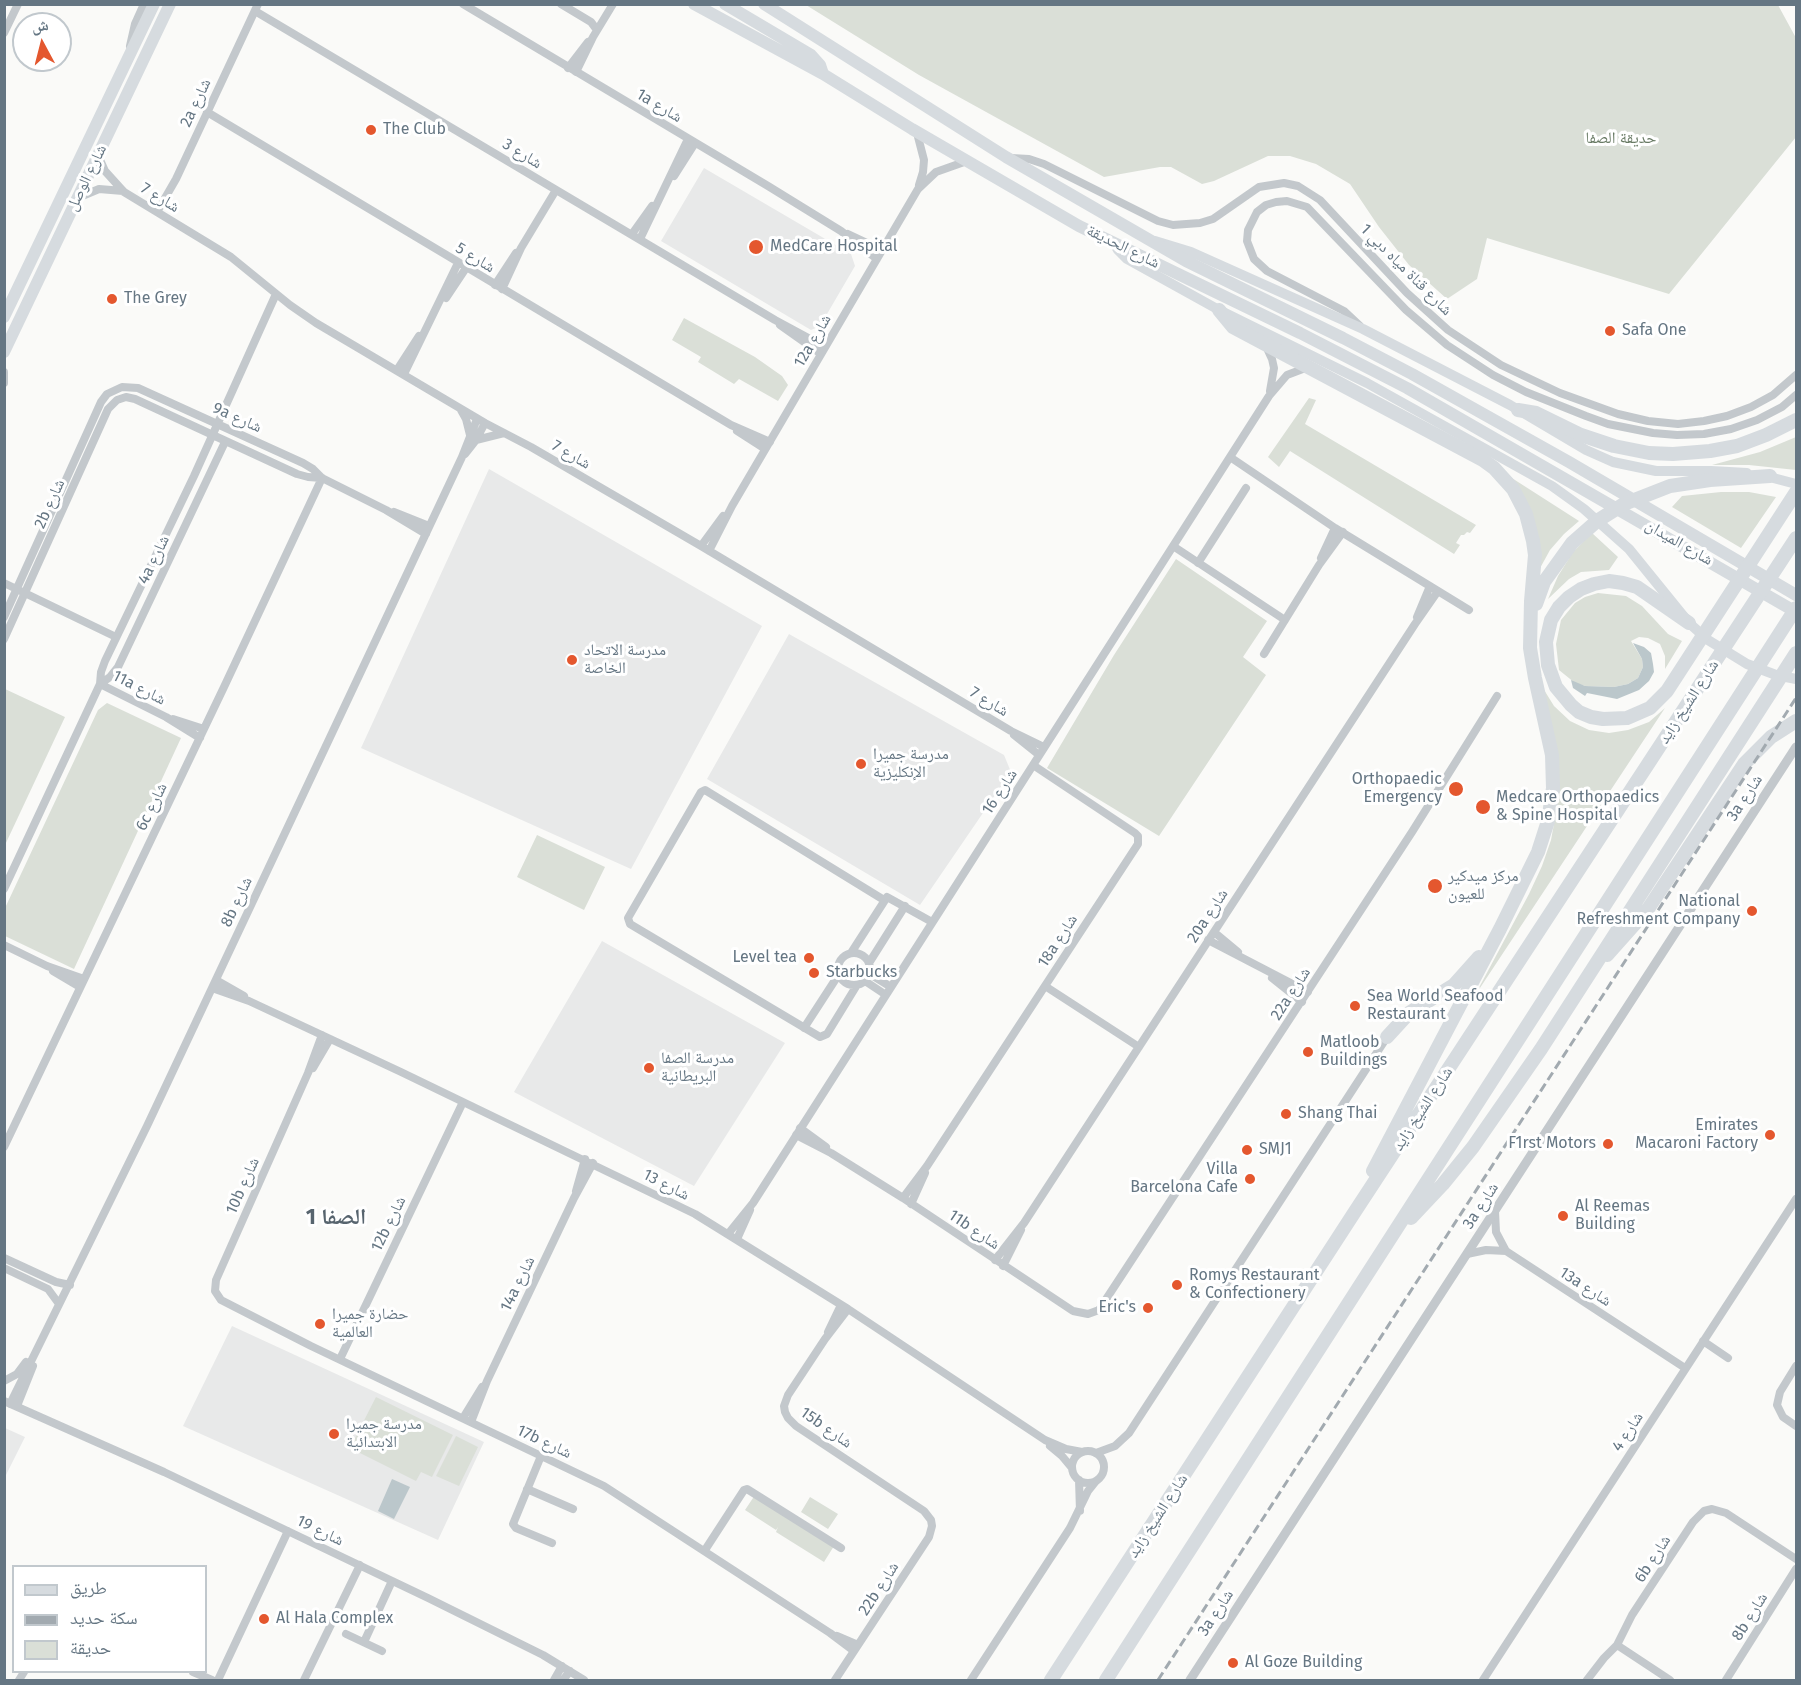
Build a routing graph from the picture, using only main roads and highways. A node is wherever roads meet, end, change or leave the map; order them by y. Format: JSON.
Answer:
{"nodes":[{"id":1,"x":154,"y":4,"type":"edge"},
{"id":2,"x":170,"y":4,"type":"edge"},
{"id":3,"x":694,"y":4,"type":"edge"},
{"id":4,"x":725,"y":4,"type":"edge"},
{"id":5,"x":764,"y":4,"type":"edge"},
{"id":6,"x":823,"y":74,"type":"junction"},
{"id":7,"x":1149,"y":240,"type":"junction"},
{"id":8,"x":1114,"y":243,"type":"junction"},
{"id":9,"x":1219,"y":310,"type":"junction"},
{"id":10,"x":4,"y":317,"type":"edge"},
{"id":11,"x":4,"y":352,"type":"edge"},
{"id":12,"x":1518,"y":410,"type":"junction"},
{"id":13,"x":1797,"y":420,"type":"edge"},
{"id":14,"x":1569,"y":462,"type":"joint"},
{"id":15,"x":1561,"y":475,"type":"joint"},
{"id":16,"x":1770,"y":476,"type":"junction"},
{"id":17,"x":1797,"y":484,"type":"edge"},
{"id":18,"x":1797,"y":492,"type":"edge"},
{"id":19,"x":1797,"y":538,"type":"edge"},
{"id":20,"x":1797,"y":595,"type":"edge"},
{"id":21,"x":1797,"y":610,"type":"edge"},
{"id":22,"x":1689,"y":623,"type":"junction"},
{"id":23,"x":1530,"y":632,"type":"junction"},
{"id":24,"x":1797,"y":653,"type":"edge"},
{"id":25,"x":1797,"y":679,"type":"edge"},
{"id":26,"x":1797,"y":722,"type":"edge"},
{"id":27,"x":1500,"y":929,"type":"junction"},
{"id":28,"x":1594,"y":966,"type":"junction"},
{"id":29,"x":1387,"y":1036,"type":"road end"},
{"id":30,"x":1354,"y":1212,"type":"junction"},
{"id":31,"x":1393,"y":1236,"type":"junction"},
{"id":32,"x":1051,"y":1680,"type":"edge"},
{"id":33,"x":1106,"y":1680,"type":"edge"}],
"edges":[{"from":1,"to":10,"type":"main road","name":"شارع الوصل"},
{"from":2,"to":11,"type":"main road","name":"شارع الوصل"},
{"from":3,"to":6,"type":"main road","name":"شارع الحديقة"},
{"from":4,"to":6,"type":"main road"},
{"from":5,"to":7,"type":"main road","name":"شارع الحديقة"},
{"from":6,"to":8,"type":"main road","name":"شارع الحديقة"},
{"from":7,"to":12,"type":"main road"},
{"from":7,"to":14,"type":"main road","name":"شارع الحديقة"},
{"from":8,"to":9,"type":"main road"},
{"from":8,"to":15,"type":"main road","name":"شارع الحديقة"},
{"from":9,"to":22,"type":"main road"},
{"from":9,"to":23,"type":"highway"},
{"from":12,"to":13,"type":"highway"},
{"from":12,"to":16,"type":"main road"},
{"from":14,"to":20,"type":"main road","name":"شارع الميدان"},
{"from":15,"to":21,"type":"main road","name":"شارع الميدان"},
{"from":16,"to":17,"type":"main road"},
{"from":16,"to":23,"type":"highway"},
{"from":18,"to":22,"type":"highway"},
{"from":19,"to":30,"type":"highway","name":"شارع الشيخ زايد"},
{"from":21,"to":31,"type":"highway"},
{"from":22,"to":25,"type":"main road"},
{"from":23,"to":27,"type":"highway"},
{"from":24,"to":28,"type":"highway"},
{"from":26,"to":28,"type":"highway"},
{"from":27,"to":29,"type":"highway"},
{"from":27,"to":30,"type":"highway"},
{"from":28,"to":31,"type":"highway"},
{"from":30,"to":32,"type":"highway","name":"شارع الشيخ زايد"},
{"from":31,"to":33,"type":"highway"}]}
